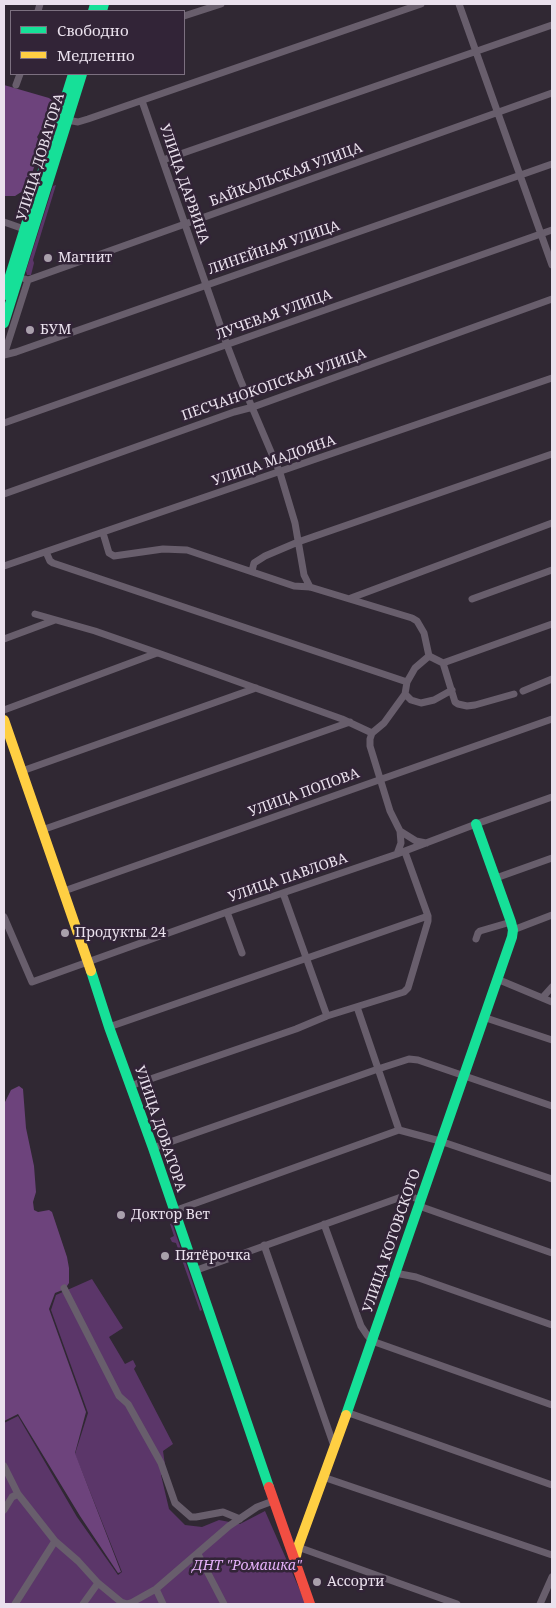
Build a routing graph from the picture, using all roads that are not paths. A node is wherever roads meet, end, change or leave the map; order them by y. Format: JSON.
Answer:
{"nodes":[{"id":1,"x":221,"y":4,"type":"edge"},
{"id":2,"x":421,"y":4,"type":"edge"},
{"id":3,"x":459,"y":4,"type":"edge"},
{"id":4,"x":185,"y":16,"type":"edge"},
{"id":5,"x":552,"y":25,"type":"edge"},
{"id":6,"x":476,"y":52,"type":"junction"},
{"id":7,"x":20,"y":75,"type":"edge"},
{"id":8,"x":73,"y":75,"type":"edge"},
{"id":9,"x":82,"y":75,"type":"edge"},
{"id":10,"x":16,"y":85,"type":"dead end"},
{"id":11,"x":552,"y":93,"type":"edge"},
{"id":12,"x":142,"y":101,"type":"junction"},
{"id":13,"x":498,"y":112,"type":"junction"},
{"id":14,"x":67,"y":120,"type":"junction"},
{"id":15,"x":163,"y":160,"type":"junction"},
{"id":16,"x":552,"y":164,"type":"edge"},
{"id":17,"x":520,"y":176,"type":"junction"},
{"id":18,"x":4,"y":222,"type":"edge"},
{"id":19,"x":185,"y":224,"type":"junction"},
{"id":20,"x":24,"y":229,"type":"junction"},
{"id":21,"x":552,"y":230,"type":"edge"},
{"id":22,"x":541,"y":234,"type":"junction"},
{"id":23,"x":552,"y":265,"type":"edge"},
{"id":24,"x":23,"y":278,"type":"junction"},
{"id":25,"x":207,"y":285,"type":"junction"},
{"id":26,"x":4,"y":295,"type":"edge"},
{"id":27,"x":552,"y":299,"type":"edge"},
{"id":28,"x":4,"y":323,"type":"edge"},
{"id":29,"x":227,"y":346,"type":"junction"},
{"id":30,"x":4,"y":355,"type":"edge"},
{"id":31,"x":552,"y":378,"type":"edge"},
{"id":32,"x":252,"y":407,"type":"junction"},
{"id":33,"x":4,"y":423,"type":"edge"},
{"id":34,"x":552,"y":454,"type":"edge"},
{"id":35,"x":280,"y":473,"type":"junction"},
{"id":36,"x":4,"y":494,"type":"edge"},
{"id":37,"x":552,"y":523,"type":"edge"},
{"id":38,"x":103,"y":534,"type":"junction"},
{"id":39,"x":298,"y":542,"type":"junction"},
{"id":40,"x":46,"y":552,"type":"junction"},
{"id":41,"x":4,"y":566,"type":"edge"},
{"id":42,"x":552,"y":570,"type":"edge"},
{"id":43,"x":252,"y":571,"type":"junction"},
{"id":44,"x":310,"y":587,"type":"junction"},
{"id":45,"x":351,"y":598,"type":"junction"},
{"id":46,"x":472,"y":599,"type":"dead end"},
{"id":47,"x":35,"y":614,"type":"dead end"},
{"id":48,"x":56,"y":620,"type":"junction"},
{"id":49,"x":552,"y":624,"type":"edge"},
{"id":50,"x":4,"y":639,"type":"edge"},
{"id":51,"x":158,"y":653,"type":"junction"},
{"id":52,"x":429,"y":656,"type":"junction"},
{"id":53,"x":443,"y":663,"type":"junction"},
{"id":54,"x":552,"y":679,"type":"edge"},
{"id":55,"x":407,"y":682,"type":"junction"},
{"id":56,"x":256,"y":688,"type":"junction"},
{"id":57,"x":452,"y":690,"type":"junction"},
{"id":58,"x":523,"y":691,"type":"dead end"},
{"id":59,"x":405,"y":694,"type":"junction"},
{"id":60,"x":514,"y":694,"type":"dead end"},
{"id":61,"x":4,"y":710,"type":"edge"},
{"id":62,"x":552,"y":719,"type":"edge"},
{"id":63,"x":4,"y":720,"type":"edge"},
{"id":64,"x":350,"y":722,"type":"junction"},
{"id":65,"x":372,"y":733,"type":"junction"},
{"id":66,"x":22,"y":771,"type":"junction"},
{"id":67,"x":380,"y":779,"type":"junction"},
{"id":68,"x":552,"y":797,"type":"edge"},
{"id":69,"x":476,"y":824,"type":"junction"},
{"id":70,"x":42,"y":830,"type":"junction"},
{"id":71,"x":400,"y":831,"type":"junction"},
{"id":72,"x":426,"y":844,"type":"junction"},
{"id":73,"x":405,"y":852,"type":"junction"},
{"id":74,"x":397,"y":854,"type":"junction"},
{"id":75,"x":552,"y":858,"type":"edge"},
{"id":76,"x":496,"y":878,"type":"junction"},
{"id":77,"x":64,"y":892,"type":"junction"},
{"id":78,"x":283,"y":893,"type":"junction"},
{"id":79,"x":227,"y":912,"type":"junction"},
{"id":80,"x":552,"y":915,"type":"edge"},
{"id":81,"x":428,"y":916,"type":"junction"},
{"id":82,"x":4,"y":917,"type":"edge"},
{"id":83,"x":512,"y":926,"type":"junction"},
{"id":84,"x":476,"y":939,"type":"dead end"},
{"id":85,"x":242,"y":953,"type":"dead end"},
{"id":86,"x":306,"y":958,"type":"junction"},
{"id":87,"x":87,"y":961,"type":"junction"},
{"id":88,"x":497,"y":979,"type":"junction"},
{"id":89,"x":552,"y":987,"type":"edge"},
{"id":90,"x":543,"y":997,"type":"junction"},
{"id":91,"x":552,"y":1002,"type":"edge"},
{"id":92,"x":357,"y":1007,"type":"junction"},
{"id":93,"x":328,"y":1016,"type":"junction"},
{"id":94,"x":483,"y":1017,"type":"junction"},
{"id":95,"x":109,"y":1026,"type":"junction"},
{"id":96,"x":552,"y":1040,"type":"edge"},
{"id":97,"x":378,"y":1069,"type":"junction"},
{"id":98,"x":463,"y":1076,"type":"junction"},
{"id":99,"x":130,"y":1086,"type":"junction"},
{"id":100,"x":552,"y":1106,"type":"edge"},
{"id":101,"x":399,"y":1130,"type":"junction"},
{"id":102,"x":440,"y":1141,"type":"junction"},
{"id":103,"x":153,"y":1148,"type":"junction"},
{"id":104,"x":552,"y":1179,"type":"edge"},
{"id":105,"x":420,"y":1203,"type":"junction"},
{"id":106,"x":174,"y":1211,"type":"junction"},
{"id":107,"x":324,"y":1224,"type":"junction"},
{"id":108,"x":264,"y":1245,"type":"junction"},
{"id":109,"x":552,"y":1253,"type":"edge"},
{"id":110,"x":194,"y":1271,"type":"junction"},
{"id":111,"x":396,"y":1273,"type":"junction"},
{"id":112,"x":64,"y":1288,"type":"dead end"},
{"id":113,"x":552,"y":1325,"type":"edge"},
{"id":114,"x":372,"y":1340,"type":"junction"},
{"id":115,"x":552,"y":1405,"type":"edge"},
{"id":116,"x":346,"y":1412,"type":"junction"},
{"id":117,"x":334,"y":1446,"type":"junction"},
{"id":118,"x":4,"y":1466,"type":"edge"},
{"id":119,"x":323,"y":1477,"type":"junction"},
{"id":120,"x":552,"y":1485,"type":"edge"},
{"id":121,"x":18,"y":1494,"type":"junction"},
{"id":122,"x":273,"y":1501,"type":"junction"},
{"id":123,"x":4,"y":1510,"type":"edge"},
{"id":124,"x":240,"y":1519,"type":"junction"},
{"id":125,"x":287,"y":1540,"type":"junction"},
{"id":126,"x":55,"y":1541,"type":"junction"},
{"id":127,"x":298,"y":1548,"type":"junction"},
{"id":128,"x":198,"y":1554,"type":"junction"},
{"id":129,"x":552,"y":1555,"type":"edge"},
{"id":130,"x":295,"y":1561,"type":"junction"},
{"id":131,"x":552,"y":1577,"type":"edge"},
{"id":132,"x":98,"y":1583,"type":"junction"},
{"id":133,"x":156,"y":1589,"type":"junction"},
{"id":134,"x":15,"y":1604,"type":"edge"},
{"id":135,"x":83,"y":1604,"type":"edge"},
{"id":136,"x":127,"y":1604,"type":"edge"},
{"id":137,"x":163,"y":1604,"type":"edge"},
{"id":138,"x":224,"y":1604,"type":"edge"},
{"id":139,"x":310,"y":1604,"type":"edge"},
{"id":140,"x":457,"y":1604,"type":"edge"},
{"id":141,"x":540,"y":1604,"type":"edge"}],
"edges":[{"from":1,"to":4,"type":"street"},
{"from":2,"to":12,"type":"street"},
{"from":3,"to":6,"type":"street"},
{"from":5,"to":6,"type":"street"},
{"from":6,"to":13,"type":"street"},
{"from":6,"to":15,"type":"street"},
{"from":7,"to":10,"type":"street"},
{"from":8,"to":20,"type":"main road","name":"УЛИЦА ДОВАТОРА"},
{"from":9,"to":14,"type":"main road","name":"УЛИЦА ДОВАТОРА"},
{"from":11,"to":13,"type":"street","name":"БАЙКАЛЬСКАЯ УЛИЦА"},
{"from":12,"to":14,"type":"street"},
{"from":12,"to":15,"type":"street","name":"УЛИЦА ДАРВИНА"},
{"from":13,"to":17,"type":"street"},
{"from":13,"to":19,"type":"street","name":"БАЙКАЛЬСКАЯ УЛИЦА"},
{"from":14,"to":24,"type":"main road","name":"УЛИЦА ДОВАТОРА"},
{"from":15,"to":19,"type":"street","name":"УЛИЦА ДАРВИНА"},
{"from":16,"to":17,"type":"street","name":"ЛИНЕЙНАЯ УЛИЦА"},
{"from":17,"to":22,"type":"street"},
{"from":17,"to":25,"type":"street","name":"ЛИНЕЙНАЯ УЛИЦА"},
{"from":18,"to":20,"type":"street"},
{"from":19,"to":24,"type":"street","name":"БАЙКАЛЬСКАЯ УЛИЦА"},
{"from":19,"to":25,"type":"street","name":"УЛИЦА ДАРВИНА"},
{"from":20,"to":26,"type":"main road","name":"УЛИЦА ДОВАТОРА"},
{"from":21,"to":22,"type":"street","name":"ЛУЧЕВАЯ УЛИЦА"},
{"from":22,"to":23,"type":"street"},
{"from":22,"to":29,"type":"street","name":"ЛУЧЕВАЯ УЛИЦА"},
{"from":24,"to":28,"type":"main road","name":"УЛИЦА ДОВАТОРА"},
{"from":24,"to":30,"type":"street","name":"УЛИЦА ДОВАТОРА"},
{"from":25,"to":29,"type":"street","name":"УЛИЦА ДАРВИНА"},
{"from":25,"to":30,"type":"street","name":"ЛИНЕЙНАЯ УЛИЦА"},
{"from":27,"to":32,"type":"street","name":"ПЕСЧАНОКОПСКАЯ УЛИЦА"},
{"from":29,"to":32,"type":"street","name":"УЛИЦА ДАРВИНА"},
{"from":29,"to":33,"type":"street","name":"ЛУЧЕВАЯ УЛИЦА"},
{"from":31,"to":35,"type":"street","name":"УЛИЦА МАДОЯНА"},
{"from":32,"to":35,"type":"street","name":"УЛИЦА ДАРВИНА"},
{"from":32,"to":36,"type":"street","name":"ПЕСЧАНОКОПСКАЯ УЛИЦА"},
{"from":34,"to":39,"type":"street"},
{"from":35,"to":38,"type":"street","name":"УЛИЦА МАДОЯНА"},
{"from":35,"to":39,"type":"street","name":"УЛИЦА ДАРВИНА"},
{"from":37,"to":45,"type":"street"},
{"from":38,"to":40,"type":"street","name":"УЛИЦА МАДОЯНА"},
{"from":38,"to":43,"type":"street"},
{"from":39,"to":43,"type":"street"},
{"from":39,"to":44,"type":"street","name":"УЛИЦА ДАРВИНА"},
{"from":40,"to":41,"type":"street","name":"УЛИЦА МАДОЯНА"},
{"from":40,"to":55,"type":"street"},
{"from":42,"to":46,"type":"street"},
{"from":43,"to":44,"type":"street"},
{"from":44,"to":45,"type":"street"},
{"from":45,"to":52,"type":"street"},
{"from":47,"to":48,"type":"street"},
{"from":48,"to":50,"type":"street"},
{"from":48,"to":51,"type":"street"},
{"from":49,"to":53,"type":"street"},
{"from":51,"to":56,"type":"street"},
{"from":51,"to":61,"type":"street"},
{"from":52,"to":53,"type":"street"},
{"from":52,"to":55,"type":"street"},
{"from":53,"to":57,"type":"street"},
{"from":54,"to":58,"type":"street"},
{"from":55,"to":59,"type":"street"},
{"from":56,"to":64,"type":"street"},
{"from":56,"to":66,"type":"street"},
{"from":57,"to":59,"type":"street"},
{"from":57,"to":60,"type":"street"},
{"from":59,"to":65,"type":"street"},
{"from":62,"to":67,"type":"street","name":"УЛИЦА ПОПОВА"},
{"from":63,"to":66,"type":"main road","name":"УЛИЦА ДОВАТОРА"},
{"from":64,"to":65,"type":"street"},
{"from":64,"to":70,"type":"street"},
{"from":65,"to":67,"type":"street"},
{"from":66,"to":70,"type":"main road","name":"УЛИЦА ДОВАТОРА"},
{"from":67,"to":71,"type":"street"},
{"from":67,"to":77,"type":"street","name":"УЛИЦА ПОПОВА"},
{"from":68,"to":69,"type":"street","name":"УЛИЦА ПАВЛОВА"},
{"from":69,"to":72,"type":"street","name":"УЛИЦА ПАВЛОВА"},
{"from":69,"to":76,"type":"main road"},
{"from":70,"to":77,"type":"main road","name":"УЛИЦА ДОВАТОРА"},
{"from":71,"to":72,"type":"street"},
{"from":71,"to":74,"type":"street"},
{"from":72,"to":73,"type":"street","name":"УЛИЦА ПАВЛОВА"},
{"from":73,"to":74,"type":"street","name":"УЛИЦА ПАВЛОВА"},
{"from":73,"to":81,"type":"street"},
{"from":74,"to":78,"type":"street","name":"УЛИЦА ПАВЛОВА"},
{"from":75,"to":76,"type":"street"},
{"from":76,"to":83,"type":"main road"},
{"from":77,"to":87,"type":"main road","name":"УЛИЦА ДОВАТОРА"},
{"from":78,"to":79,"type":"street","name":"УЛИЦА ПАВЛОВА"},
{"from":78,"to":86,"type":"street"},
{"from":79,"to":85,"type":"street"},
{"from":79,"to":87,"type":"street","name":"УЛИЦА ПАВЛОВА"},
{"from":80,"to":83,"type":"street"},
{"from":81,"to":86,"type":"street"},
{"from":81,"to":92,"type":"street"},
{"from":82,"to":87,"type":"street","name":"УЛИЦА ПАВЛОВА"},
{"from":83,"to":84,"type":"street"},
{"from":83,"to":88,"type":"main road","name":"УЛИЦА КОТОВСКОГО"},
{"from":86,"to":93,"type":"street"},
{"from":86,"to":95,"type":"street"},
{"from":87,"to":95,"type":"main road","name":"УЛИЦА ДОВАТОРА"},
{"from":88,"to":90,"type":"street"},
{"from":88,"to":94,"type":"main road","name":"УЛИЦА КОТОВСКОГО"},
{"from":89,"to":90,"type":"street"},
{"from":90,"to":91,"type":"street"},
{"from":92,"to":93,"type":"street"},
{"from":92,"to":97,"type":"street"},
{"from":93,"to":99,"type":"street"},
{"from":94,"to":96,"type":"street"},
{"from":94,"to":98,"type":"main road","name":"УЛИЦА КОТОВСКОГО"},
{"from":95,"to":99,"type":"main road","name":"УЛИЦА ДОВАТОРА"},
{"from":97,"to":98,"type":"street"},
{"from":97,"to":101,"type":"street"},
{"from":97,"to":103,"type":"street"},
{"from":98,"to":100,"type":"street"},
{"from":98,"to":102,"type":"main road","name":"УЛИЦА КОТОВСКОГО"},
{"from":99,"to":103,"type":"main road","name":"УЛИЦА ДОВАТОРА"},
{"from":101,"to":102,"type":"street"},
{"from":101,"to":106,"type":"street"},
{"from":102,"to":104,"type":"street"},
{"from":102,"to":105,"type":"main road","name":"УЛИЦА КОТОВСКОГО"},
{"from":103,"to":106,"type":"main road","name":"УЛИЦА ДОВАТОРА"},
{"from":105,"to":107,"type":"street"},
{"from":105,"to":109,"type":"street"},
{"from":105,"to":111,"type":"main road","name":"УЛИЦА КОТОВСКОГО"},
{"from":106,"to":110,"type":"main road","name":"УЛИЦА ДОВАТОРА"},
{"from":107,"to":108,"type":"street"},
{"from":107,"to":114,"type":"street"},
{"from":108,"to":110,"type":"street"},
{"from":108,"to":117,"type":"street"},
{"from":110,"to":122,"type":"main road","name":"УЛИЦА ДОВАТОРА"},
{"from":111,"to":113,"type":"street"},
{"from":111,"to":114,"type":"main road","name":"УЛИЦА КОТОВСКОГО"},
{"from":112,"to":124,"type":"street"},
{"from":114,"to":115,"type":"street"},
{"from":114,"to":116,"type":"main road","name":"УЛИЦА КОТОВСКОГО"},
{"from":116,"to":117,"type":"main road","name":"УЛИЦА КОТОВСКОГО"},
{"from":116,"to":120,"type":"street"},
{"from":117,"to":119,"type":"main road","name":"УЛИЦА КОТОВСКОГО"},
{"from":118,"to":121,"type":"street"},
{"from":119,"to":127,"type":"main road","name":"УЛИЦА КОТОВСКОГО"},
{"from":119,"to":129,"type":"street"},
{"from":121,"to":123,"type":"street"},
{"from":121,"to":126,"type":"street"},
{"from":122,"to":124,"type":"street"},
{"from":122,"to":125,"type":"main road","name":"УЛИЦА ДОВАТОРА"},
{"from":124,"to":128,"type":"street"},
{"from":125,"to":127,"type":"street"},
{"from":125,"to":130,"type":"main road","name":"УЛИЦА ДОВАТОРА"},
{"from":126,"to":132,"type":"street"},
{"from":126,"to":134,"type":"street"},
{"from":127,"to":130,"type":"main road","name":"УЛИЦА КОТОВСКОГО"},
{"from":127,"to":140,"type":"street"},
{"from":128,"to":133,"type":"street"},
{"from":128,"to":138,"type":"street"},
{"from":130,"to":139,"type":"main road","name":"УЛИЦА ДОВАТОРА"},
{"from":131,"to":141,"type":"street"},
{"from":132,"to":135,"type":"street"},
{"from":132,"to":136,"type":"street"},
{"from":133,"to":136,"type":"street"},
{"from":133,"to":137,"type":"street"}]}
